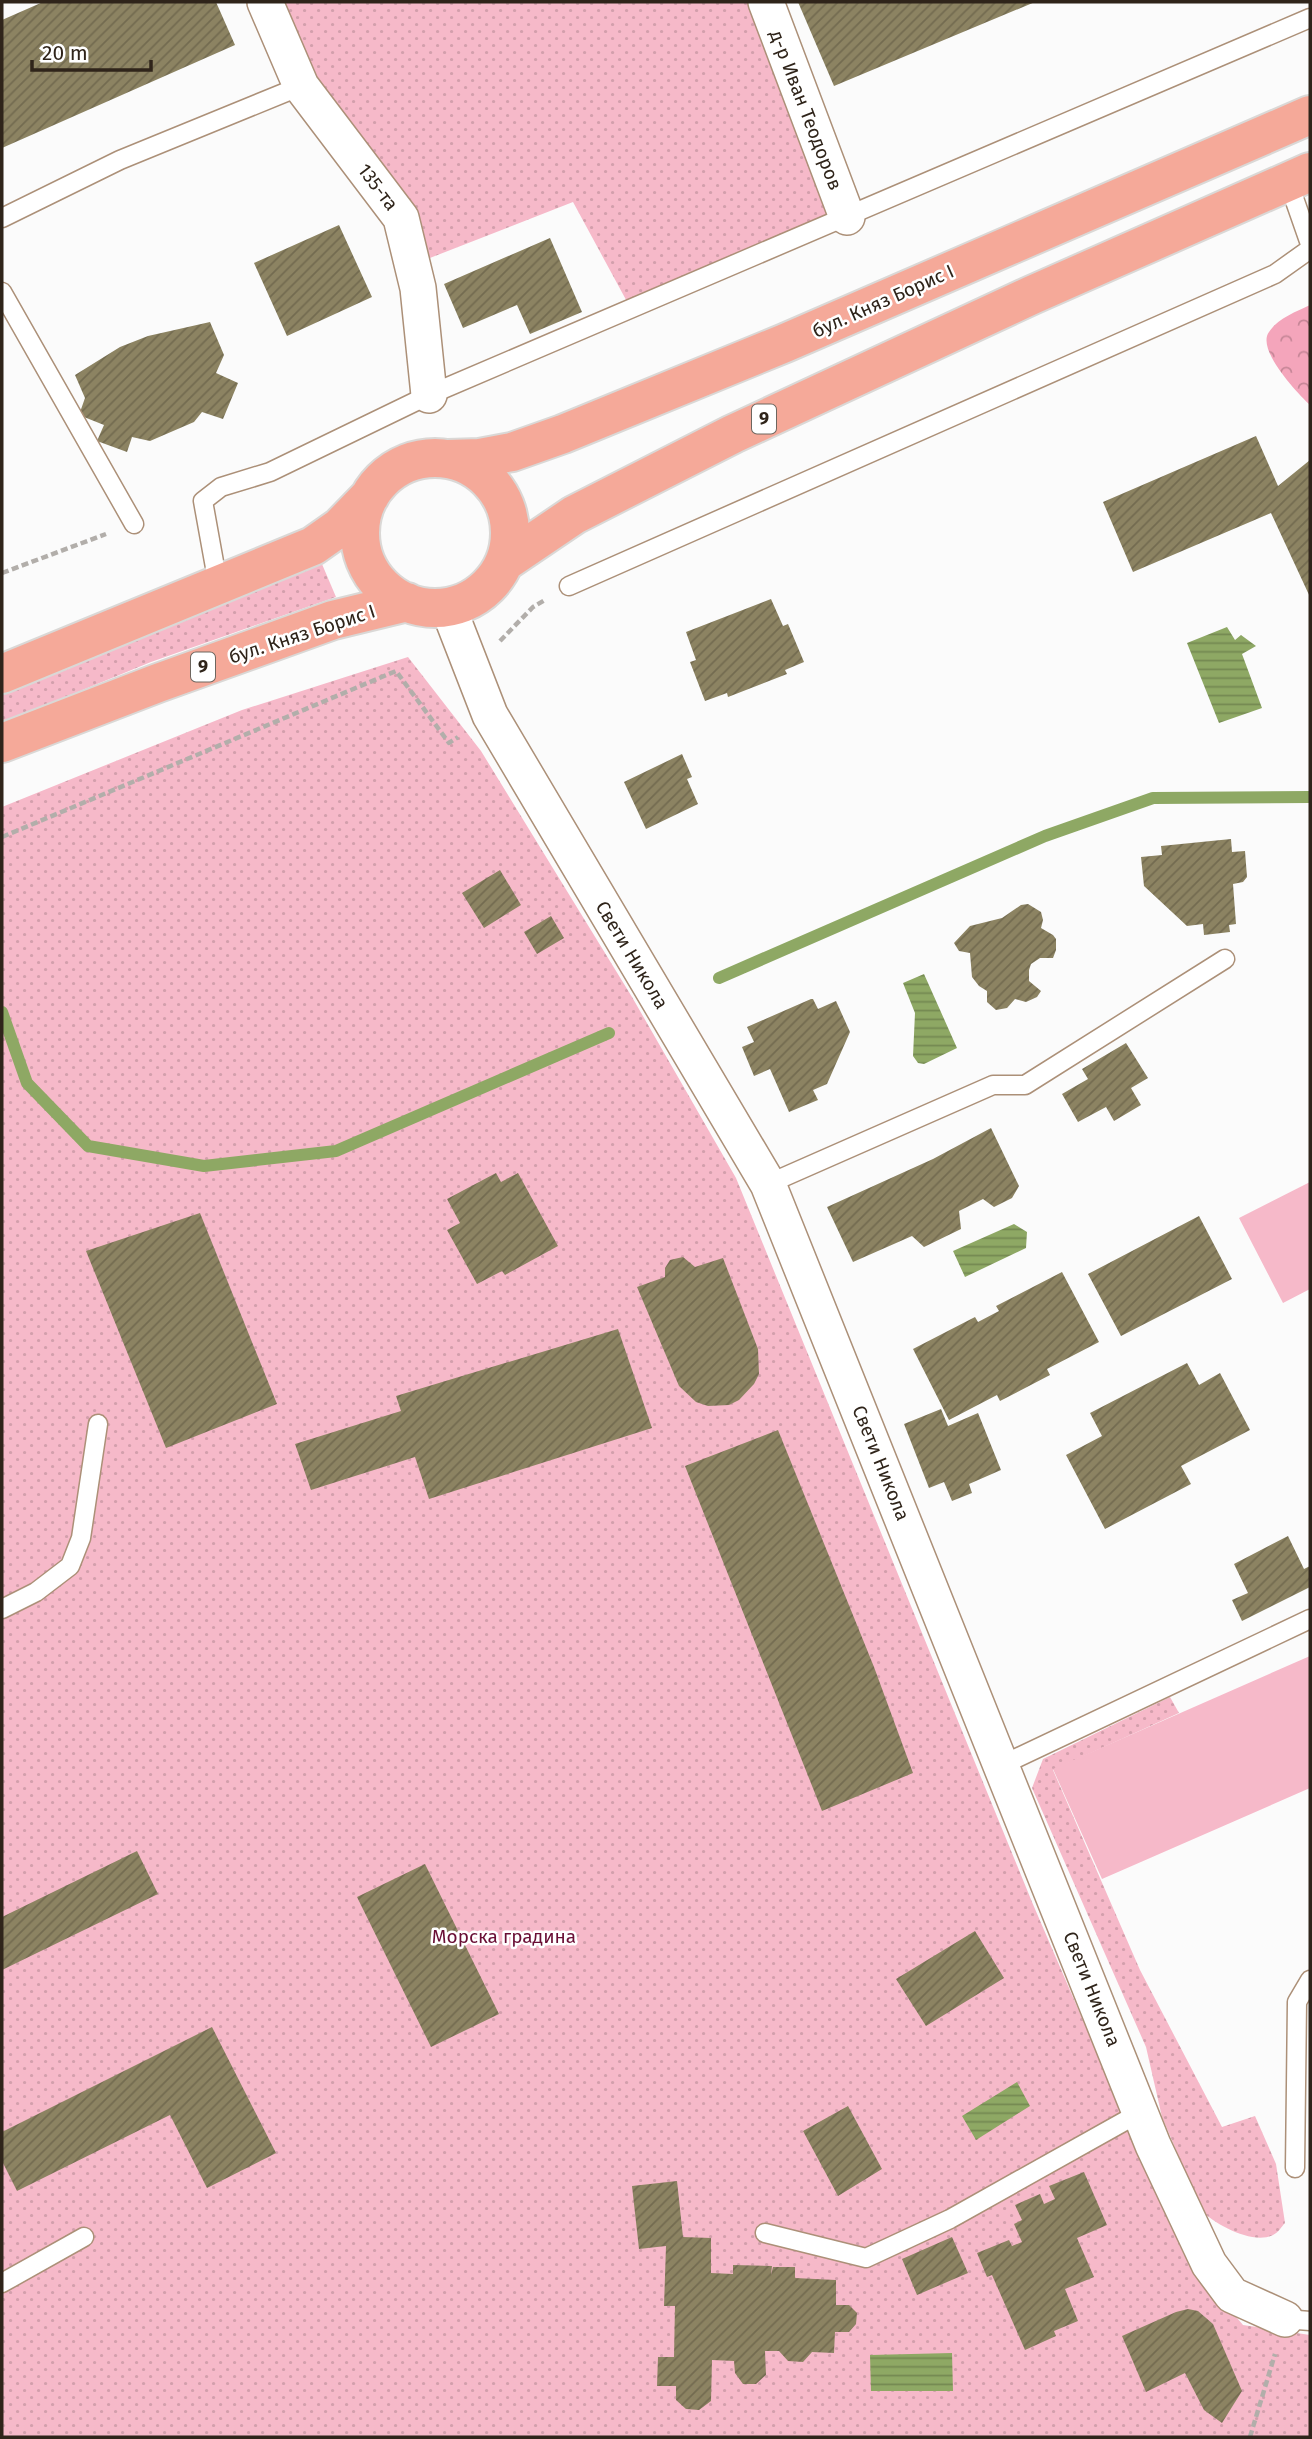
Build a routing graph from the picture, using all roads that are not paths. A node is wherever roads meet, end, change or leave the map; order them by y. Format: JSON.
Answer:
{"nodes":[{"id":1,"x":265,"y":2,"type":"edge"},
{"id":2,"x":765,"y":2,"type":"edge"},
{"id":3,"x":1310,"y":18,"type":"edge"},
{"id":4,"x":301,"y":86,"type":"junction"},
{"id":5,"x":1310,"y":115,"type":"edge"},
{"id":6,"x":1299,"y":177,"type":"edge"},
{"id":7,"x":847,"y":217,"type":"junction"},
{"id":8,"x":2,"y":218,"type":"edge"},
{"id":9,"x":1310,"y":246,"type":"edge"},
{"id":10,"x":2,"y":292,"type":"edge"},
{"id":11,"x":429,"y":395,"type":"junction"},
{"id":12,"x":448,"y":459,"type":"junction"},
{"id":13,"x":370,"y":496,"type":"junction"},
{"id":14,"x":134,"y":524,"type":"road end"},
{"id":15,"x":506,"y":561,"type":"junction"},
{"id":16,"x":218,"y":584,"type":"junction"},
{"id":17,"x":569,"y":586,"type":"road end"},
{"id":18,"x":407,"y":602,"type":"junction"},
{"id":19,"x":448,"y":607,"type":"junction"},
{"id":20,"x":2,"y":674,"type":"edge"},
{"id":21,"x":2,"y":743,"type":"edge"},
{"id":22,"x":1225,"y":959,"type":"dead end"},
{"id":23,"x":768,"y":1184,"type":"junction"},
{"id":24,"x":98,"y":1424,"type":"dead end"},
{"id":25,"x":2,"y":1609,"type":"edge"},
{"id":26,"x":1310,"y":1619,"type":"edge"},
{"id":27,"x":1002,"y":1765,"type":"junction"},
{"id":28,"x":1310,"y":1980,"type":"edge"},
{"id":29,"x":1141,"y":2112,"type":"junction"},
{"id":30,"x":1295,"y":2168,"type":"dead end"},
{"id":31,"x":765,"y":2233,"type":"dead end"},
{"id":32,"x":84,"y":2236,"type":"dead end"},
{"id":33,"x":2,"y":2283,"type":"edge"},
{"id":34,"x":1298,"y":2320,"type":"edge"}],
"edges":[{"from":1,"to":4,"type":"street","name":"135-та"},
{"from":2,"to":7,"type":"street","name":"д-р Иван Теодоров"},
{"from":3,"to":7,"type":"lane"},
{"from":4,"to":8,"type":"lane"},
{"from":4,"to":11,"type":"street","name":"135-та"},
{"from":5,"to":12,"type":"highway","name":"бул. Княз Борис I","number":"9"},
{"from":6,"to":9,"type":"lane"},
{"from":6,"to":15,"type":"highway","number":"9"},
{"from":7,"to":11,"type":"lane"},
{"from":9,"to":17,"type":"lane"},
{"from":10,"to":14,"type":"lane"},
{"from":11,"to":16,"type":"lane"},
{"from":12,"to":13,"type":"highway","number":"9"},
{"from":12,"to":15,"type":"highway","number":"9"},
{"from":13,"to":16,"type":"highway","number":"9"},
{"from":13,"to":18,"type":"highway","number":"9"},
{"from":15,"to":19,"type":"highway","number":"9"},
{"from":16,"to":20,"type":"highway","number":"9"},
{"from":18,"to":19,"type":"highway","number":"9"},
{"from":18,"to":21,"type":"highway","name":"бул. Княз Борис I","number":"9"},
{"from":19,"to":23,"type":"street","name":"Свети Никола"},
{"from":22,"to":23,"type":"lane"},
{"from":23,"to":27,"type":"street","name":"Свети Никола"},
{"from":24,"to":25,"type":"lane"},
{"from":26,"to":27,"type":"lane"},
{"from":27,"to":29,"type":"street","name":"Свети Никола"},
{"from":28,"to":30,"type":"lane"},
{"from":29,"to":31,"type":"lane"},
{"from":29,"to":34,"type":"street","name":"Свети Никола"},
{"from":32,"to":33,"type":"lane"}]}
